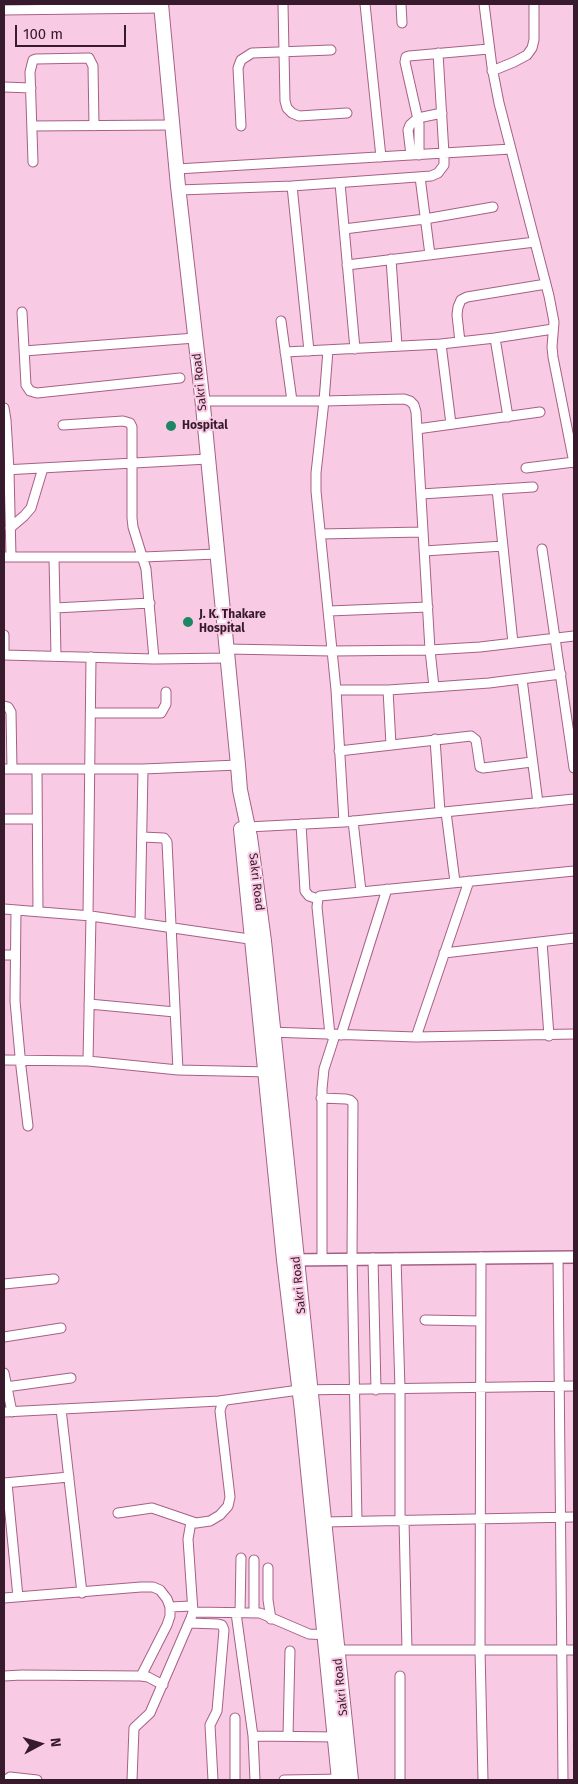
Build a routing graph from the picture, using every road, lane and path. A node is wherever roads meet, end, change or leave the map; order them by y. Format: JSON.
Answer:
{"nodes":[{"id":1,"x":283,"y":4,"type":"edge"},
{"id":2,"x":366,"y":4,"type":"edge"},
{"id":3,"x":401,"y":4,"type":"edge"},
{"id":4,"x":484,"y":4,"type":"edge"},
{"id":5,"x":534,"y":4,"type":"edge"},
{"id":6,"x":161,"y":6,"type":"edge"},
{"id":7,"x":4,"y":10,"type":"edge"},
{"id":8,"x":402,"y":23,"type":"dead end"},
{"id":9,"x":489,"y":49,"type":"junction"},
{"id":10,"x":331,"y":50,"type":"dead end"},
{"id":11,"x":284,"y":51,"type":"junction"},
{"id":12,"x":438,"y":53,"type":"junction"},
{"id":13,"x":492,"y":71,"type":"junction"},
{"id":14,"x":4,"y":86,"type":"edge"},
{"id":15,"x":31,"y":88,"type":"junction"},
{"id":16,"x":346,"y":113,"type":"dead end"},
{"id":17,"x":442,"y":113,"type":"junction"},
{"id":18,"x":418,"y":118,"type":"junction"},
{"id":19,"x":173,"y":125,"type":"junction"},
{"id":20,"x":32,"y":126,"type":"junction"},
{"id":21,"x":94,"y":126,"type":"junction"},
{"id":22,"x":241,"y":126,"type":"dead end"},
{"id":23,"x":511,"y":149,"type":"junction"},
{"id":24,"x":444,"y":154,"type":"junction"},
{"id":25,"x":415,"y":155,"type":"junction"},
{"id":26,"x":381,"y":157,"type":"junction"},
{"id":27,"x":33,"y":162,"type":"dead end"},
{"id":28,"x":177,"y":169,"type":"junction"},
{"id":29,"x":420,"y":177,"type":"junction"},
{"id":30,"x":340,"y":183,"type":"junction"},
{"id":31,"x":292,"y":186,"type":"junction"},
{"id":32,"x":179,"y":190,"type":"junction"},
{"id":33,"x":493,"y":207,"type":"dead end"},
{"id":34,"x":425,"y":219,"type":"junction"},
{"id":35,"x":344,"y":229,"type":"junction"},
{"id":36,"x":535,"y":242,"type":"junction"},
{"id":37,"x":430,"y":255,"type":"junction"},
{"id":38,"x":392,"y":259,"type":"junction"},
{"id":39,"x":347,"y":264,"type":"junction"},
{"id":40,"x":546,"y":284,"type":"junction"},
{"id":41,"x":22,"y":312,"type":"dead end"},
{"id":42,"x":281,"y":321,"type":"dead end"},
{"id":43,"x":553,"y":329,"type":"junction"},
{"id":44,"x":196,"y":338,"type":"junction"},
{"id":45,"x":495,"y":338,"type":"junction"},
{"id":46,"x":460,"y":342,"type":"junction"},
{"id":47,"x":441,"y":344,"type":"junction"},
{"id":48,"x":397,"y":346,"type":"junction"},
{"id":49,"x":355,"y":349,"type":"junction"},
{"id":50,"x":328,"y":350,"type":"junction"},
{"id":51,"x":24,"y":351,"type":"junction"},
{"id":52,"x":309,"y":351,"type":"junction"},
{"id":53,"x":285,"y":352,"type":"junction"},
{"id":54,"x":180,"y":378,"type":"dead end"},
{"id":55,"x":202,"y":401,"type":"junction"},
{"id":56,"x":292,"y":401,"type":"junction"},
{"id":57,"x":324,"y":401,"type":"junction"},
{"id":58,"x":4,"y":408,"type":"edge"},
{"id":59,"x":540,"y":412,"type":"dead end"},
{"id":60,"x":508,"y":417,"type":"junction"},
{"id":61,"x":451,"y":424,"type":"junction"},
{"id":62,"x":64,"y":425,"type":"dead end"},
{"id":63,"x":5,"y":429,"type":"edge"},
{"id":64,"x":417,"y":429,"type":"junction"},
{"id":65,"x":208,"y":459,"type":"junction"},
{"id":66,"x":574,"y":462,"type":"edge"},
{"id":67,"x":131,"y":463,"type":"junction"},
{"id":68,"x":42,"y":468,"type":"junction"},
{"id":69,"x":526,"y":468,"type":"dead end"},
{"id":70,"x":6,"y":470,"type":"edge"},
{"id":71,"x":533,"y":487,"type":"dead end"},
{"id":72,"x":497,"y":489,"type":"junction"},
{"id":73,"x":421,"y":494,"type":"junction"},
{"id":74,"x":10,"y":528,"type":"junction"},
{"id":75,"x":423,"y":532,"type":"junction"},
{"id":76,"x":320,"y":534,"type":"junction"},
{"id":77,"x":503,"y":546,"type":"junction"},
{"id":78,"x":542,"y":549,"type":"dead end"},
{"id":79,"x":424,"y":551,"type":"junction"},
{"id":80,"x":217,"y":554,"type":"junction"},
{"id":81,"x":7,"y":557,"type":"edge"},
{"id":82,"x":54,"y":557,"type":"junction"},
{"id":83,"x":143,"y":557,"type":"junction"},
{"id":84,"x":150,"y":603,"type":"junction"},
{"id":85,"x":428,"y":606,"type":"junction"},
{"id":86,"x":55,"y":608,"type":"junction"},
{"id":87,"x":328,"y":611,"type":"junction"},
{"id":88,"x":4,"y":635,"type":"edge"},
{"id":89,"x":574,"y":636,"type":"edge"},
{"id":90,"x":556,"y":638,"type":"junction"},
{"id":91,"x":513,"y":643,"type":"junction"},
{"id":92,"x":430,"y":650,"type":"junction"},
{"id":93,"x":332,"y":651,"type":"junction"},
{"id":94,"x":227,"y":654,"type":"junction"},
{"id":95,"x":4,"y":655,"type":"edge"},
{"id":96,"x":56,"y":656,"type":"junction"},
{"id":97,"x":91,"y":657,"type":"junction"},
{"id":98,"x":154,"y":659,"type":"junction"},
{"id":99,"x":561,"y":674,"type":"junction"},
{"id":100,"x":522,"y":679,"type":"junction"},
{"id":101,"x":434,"y":687,"type":"junction"},
{"id":102,"x":336,"y":690,"type":"junction"},
{"id":103,"x":388,"y":690,"type":"junction"},
{"id":104,"x":166,"y":692,"type":"dead end"},
{"id":105,"x":4,"y":706,"type":"edge"},
{"id":106,"x":91,"y":713,"type":"junction"},
{"id":107,"x":435,"y":740,"type":"junction"},
{"id":108,"x":391,"y":745,"type":"junction"},
{"id":109,"x":339,"y":752,"type":"junction"},
{"id":110,"x":532,"y":762,"type":"junction"},
{"id":111,"x":238,"y":765,"type":"junction"},
{"id":112,"x":574,"y":768,"type":"edge"},
{"id":113,"x":143,"y":769,"type":"junction"},
{"id":114,"x":8,"y":770,"type":"edge"},
{"id":115,"x":37,"y":770,"type":"junction"},
{"id":116,"x":90,"y":770,"type":"junction"},
{"id":117,"x":240,"y":790,"type":"junction"},
{"id":118,"x":574,"y":799,"type":"edge"},
{"id":119,"x":538,"y":803,"type":"junction"},
{"id":120,"x":443,"y":812,"type":"junction"},
{"id":121,"x":4,"y":819,"type":"edge"},
{"id":122,"x":38,"y":819,"type":"junction"},
{"id":123,"x":348,"y":821,"type":"junction"},
{"id":124,"x":301,"y":824,"type":"junction"},
{"id":125,"x":248,"y":827,"type":"junction"},
{"id":126,"x":142,"y":837,"type":"junction"},
{"id":127,"x":574,"y":871,"type":"edge"},
{"id":128,"x":469,"y":881,"type":"junction"},
{"id":129,"x":455,"y":882,"type":"junction"},
{"id":130,"x":387,"y":889,"type":"junction"},
{"id":131,"x":361,"y":892,"type":"junction"},
{"id":132,"x":318,"y":899,"type":"junction"},
{"id":133,"x":4,"y":909,"type":"edge"},
{"id":134,"x":16,"y":910,"type":"junction"},
{"id":135,"x":38,"y":911,"type":"junction"},
{"id":136,"x":89,"y":916,"type":"junction"},
{"id":137,"x":140,"y":922,"type":"junction"},
{"id":138,"x":172,"y":928,"type":"junction"},
{"id":139,"x":574,"y":938,"type":"edge"},
{"id":140,"x":258,"y":940,"type":"junction"},
{"id":141,"x":542,"y":942,"type":"junction"},
{"id":142,"x":444,"y":953,"type":"junction"},
{"id":143,"x":4,"y":955,"type":"edge"},
{"id":144,"x":15,"y":955,"type":"junction"},
{"id":145,"x":14,"y":1000,"type":"junction"},
{"id":146,"x":4,"y":1001,"type":"edge"},
{"id":147,"x":89,"y":1004,"type":"junction"},
{"id":148,"x":175,"y":1012,"type":"junction"},
{"id":149,"x":267,"y":1032,"type":"junction"},
{"id":150,"x":574,"y":1034,"type":"edge"},
{"id":151,"x":335,"y":1035,"type":"junction"},
{"id":152,"x":549,"y":1036,"type":"junction"},
{"id":153,"x":416,"y":1037,"type":"junction"},
{"id":154,"x":20,"y":1059,"type":"junction"},
{"id":155,"x":4,"y":1060,"type":"edge"},
{"id":156,"x":88,"y":1061,"type":"junction"},
{"id":157,"x":178,"y":1070,"type":"junction"},
{"id":158,"x":271,"y":1072,"type":"junction"},
{"id":159,"x":322,"y":1098,"type":"junction"},
{"id":160,"x":28,"y":1126,"type":"dead end"},
{"id":161,"x":480,"y":1257,"type":"junction"},
{"id":162,"x":558,"y":1257,"type":"junction"},
{"id":163,"x":574,"y":1257,"type":"edge"},
{"id":164,"x":373,"y":1258,"type":"junction"},
{"id":165,"x":396,"y":1258,"type":"junction"},
{"id":166,"x":322,"y":1259,"type":"junction"},
{"id":167,"x":352,"y":1259,"type":"junction"},
{"id":168,"x":290,"y":1260,"type":"junction"},
{"id":169,"x":54,"y":1279,"type":"dead end"},
{"id":170,"x":4,"y":1284,"type":"edge"},
{"id":171,"x":425,"y":1320,"type":"dead end"},
{"id":172,"x":481,"y":1321,"type":"junction"},
{"id":173,"x":61,"y":1328,"type":"dead end"},
{"id":174,"x":4,"y":1337,"type":"edge"},
{"id":175,"x":4,"y":1373,"type":"edge"},
{"id":176,"x":71,"y":1378,"type":"dead end"},
{"id":177,"x":560,"y":1386,"type":"junction"},
{"id":178,"x":574,"y":1386,"type":"edge"},
{"id":179,"x":481,"y":1388,"type":"junction"},
{"id":180,"x":400,"y":1389,"type":"junction"},
{"id":181,"x":6,"y":1390,"type":"edge"},
{"id":182,"x":304,"y":1390,"type":"junction"},
{"id":183,"x":354,"y":1390,"type":"junction"},
{"id":184,"x":376,"y":1390,"type":"junction"},
{"id":185,"x":218,"y":1401,"type":"junction"},
{"id":186,"x":61,"y":1409,"type":"junction"},
{"id":187,"x":8,"y":1412,"type":"edge"},
{"id":188,"x":69,"y":1477,"type":"junction"},
{"id":189,"x":6,"y":1483,"type":"edge"},
{"id":190,"x":118,"y":1512,"type":"dead end"},
{"id":191,"x":574,"y":1516,"type":"edge"},
{"id":192,"x":561,"y":1517,"type":"junction"},
{"id":193,"x":480,"y":1519,"type":"junction"},
{"id":194,"x":402,"y":1520,"type":"junction"},
{"id":195,"x":189,"y":1521,"type":"junction"},
{"id":196,"x":324,"y":1522,"type":"junction"},
{"id":197,"x":357,"y":1522,"type":"junction"},
{"id":198,"x":240,"y":1558,"type":"dead end"},
{"id":199,"x":254,"y":1560,"type":"dead end"},
{"id":200,"x":268,"y":1568,"type":"dead end"},
{"id":201,"x":82,"y":1593,"type":"junction"},
{"id":202,"x":18,"y":1597,"type":"junction"},
{"id":203,"x":4,"y":1598,"type":"edge"},
{"id":204,"x":170,"y":1607,"type":"junction"},
{"id":205,"x":189,"y":1608,"type":"junction"},
{"id":206,"x":238,"y":1613,"type":"junction"},
{"id":207,"x":254,"y":1613,"type":"junction"},
{"id":208,"x":271,"y":1619,"type":"junction"},
{"id":209,"x":189,"y":1623,"type":"junction"},
{"id":210,"x":330,"y":1635,"type":"junction"},
{"id":211,"x":337,"y":1650,"type":"junction"},
{"id":212,"x":407,"y":1650,"type":"junction"},
{"id":213,"x":480,"y":1650,"type":"junction"},
{"id":214,"x":562,"y":1650,"type":"junction"},
{"id":215,"x":574,"y":1650,"type":"edge"},
{"id":216,"x":290,"y":1651,"type":"dead end"},
{"id":217,"x":4,"y":1676,"type":"edge"},
{"id":218,"x":400,"y":1676,"type":"dead end"},
{"id":219,"x":144,"y":1677,"type":"junction"},
{"id":220,"x":161,"y":1684,"type":"junction"},
{"id":221,"x":235,"y":1718,"type":"dead end"},
{"id":222,"x":253,"y":1736,"type":"junction"},
{"id":223,"x":288,"y":1736,"type":"junction"},
{"id":224,"x":341,"y":1738,"type":"junction"},
{"id":225,"x":345,"y":1779,"type":"edge"},
{"id":226,"x":6,"y":1780,"type":"edge"},
{"id":227,"x":37,"y":1780,"type":"edge"},
{"id":228,"x":132,"y":1780,"type":"edge"},
{"id":229,"x":213,"y":1780,"type":"edge"},
{"id":230,"x":235,"y":1780,"type":"edge"},
{"id":231,"x":255,"y":1780,"type":"edge"},
{"id":232,"x":287,"y":1780,"type":"edge"},
{"id":233,"x":400,"y":1780,"type":"edge"},
{"id":234,"x":483,"y":1780,"type":"edge"},
{"id":235,"x":563,"y":1780,"type":"edge"}],
"edges":[{"from":1,"to":11,"type":"street"},
{"from":2,"to":26,"type":"street"},
{"from":3,"to":8,"type":"street"},
{"from":4,"to":9,"type":"street"},
{"from":5,"to":13,"type":"street"},
{"from":6,"to":7,"type":"street"},
{"from":6,"to":19,"type":"main road","name":"Sakri Road"},
{"from":9,"to":12,"type":"street"},
{"from":9,"to":13,"type":"street"},
{"from":10,"to":11,"type":"street"},
{"from":11,"to":16,"type":"street"},
{"from":11,"to":22,"type":"street"},
{"from":12,"to":17,"type":"street"},
{"from":12,"to":18,"type":"street"},
{"from":13,"to":23,"type":"street"},
{"from":14,"to":15,"type":"street"},
{"from":15,"to":20,"type":"street"},
{"from":15,"to":21,"type":"street"},
{"from":17,"to":18,"type":"street"},
{"from":17,"to":24,"type":"street"},
{"from":18,"to":25,"type":"street"},
{"from":19,"to":21,"type":"street"},
{"from":19,"to":28,"type":"main road","name":"Sakri Road"},
{"from":20,"to":21,"type":"street"},
{"from":20,"to":27,"type":"street"},
{"from":23,"to":24,"type":"street"},
{"from":23,"to":36,"type":"street"},
{"from":24,"to":25,"type":"street"},
{"from":24,"to":29,"type":"street"},
{"from":25,"to":26,"type":"street"},
{"from":26,"to":28,"type":"street"},
{"from":28,"to":32,"type":"main road","name":"Sakri Road"},
{"from":29,"to":30,"type":"street"},
{"from":29,"to":34,"type":"street"},
{"from":30,"to":31,"type":"street"},
{"from":30,"to":35,"type":"street"},
{"from":31,"to":32,"type":"street"},
{"from":31,"to":52,"type":"street"},
{"from":32,"to":44,"type":"main road","name":"Sakri Road"},
{"from":33,"to":34,"type":"street"},
{"from":34,"to":35,"type":"street"},
{"from":34,"to":37,"type":"street"},
{"from":35,"to":39,"type":"street"},
{"from":36,"to":37,"type":"street"},
{"from":36,"to":40,"type":"street"},
{"from":37,"to":38,"type":"street"},
{"from":38,"to":39,"type":"street"},
{"from":38,"to":48,"type":"street"},
{"from":39,"to":49,"type":"street"},
{"from":40,"to":43,"type":"street"},
{"from":40,"to":46,"type":"street"},
{"from":41,"to":51,"type":"street"},
{"from":42,"to":53,"type":"street"},
{"from":43,"to":45,"type":"street"},
{"from":43,"to":66,"type":"street"},
{"from":44,"to":51,"type":"street"},
{"from":44,"to":55,"type":"main road","name":"Sakri Road"},
{"from":45,"to":46,"type":"street"},
{"from":45,"to":60,"type":"street"},
{"from":46,"to":47,"type":"street"},
{"from":47,"to":48,"type":"street"},
{"from":47,"to":61,"type":"street"},
{"from":48,"to":49,"type":"street"},
{"from":49,"to":50,"type":"street"},
{"from":50,"to":52,"type":"street"},
{"from":50,"to":57,"type":"street"},
{"from":51,"to":54,"type":"street"},
{"from":52,"to":53,"type":"street"},
{"from":53,"to":56,"type":"street"},
{"from":55,"to":56,"type":"street"},
{"from":55,"to":65,"type":"main road","name":"Sakri Road"},
{"from":56,"to":57,"type":"street"},
{"from":57,"to":64,"type":"street"},
{"from":57,"to":76,"type":"street"},
{"from":58,"to":63,"type":"street"},
{"from":59,"to":60,"type":"street"},
{"from":60,"to":61,"type":"street"},
{"from":61,"to":64,"type":"street"},
{"from":62,"to":67,"type":"street"},
{"from":63,"to":70,"type":"street"},
{"from":64,"to":73,"type":"street"},
{"from":65,"to":67,"type":"street"},
{"from":65,"to":80,"type":"main road","name":"Sakri Road"},
{"from":66,"to":69,"type":"street"},
{"from":67,"to":68,"type":"street"},
{"from":67,"to":83,"type":"street"},
{"from":68,"to":70,"type":"street"},
{"from":68,"to":74,"type":"street"},
{"from":70,"to":74,"type":"street"},
{"from":71,"to":72,"type":"street"},
{"from":72,"to":73,"type":"street"},
{"from":72,"to":77,"type":"street"},
{"from":73,"to":75,"type":"street"},
{"from":74,"to":81,"type":"street"},
{"from":75,"to":76,"type":"street"},
{"from":75,"to":79,"type":"street"},
{"from":76,"to":87,"type":"street"},
{"from":77,"to":79,"type":"street"},
{"from":77,"to":91,"type":"street"},
{"from":78,"to":90,"type":"street"},
{"from":79,"to":85,"type":"street"},
{"from":80,"to":83,"type":"street"},
{"from":80,"to":94,"type":"main road","name":"Sakri Road"},
{"from":81,"to":82,"type":"street"},
{"from":82,"to":83,"type":"street"},
{"from":82,"to":86,"type":"street"},
{"from":83,"to":84,"type":"street"},
{"from":84,"to":86,"type":"street"},
{"from":84,"to":98,"type":"street"},
{"from":85,"to":87,"type":"street"},
{"from":85,"to":92,"type":"street"},
{"from":86,"to":96,"type":"street"},
{"from":87,"to":93,"type":"street"},
{"from":88,"to":95,"type":"street"},
{"from":89,"to":90,"type":"street"},
{"from":90,"to":91,"type":"street"},
{"from":90,"to":99,"type":"street"},
{"from":91,"to":92,"type":"street"},
{"from":92,"to":93,"type":"street"},
{"from":92,"to":101,"type":"street"},
{"from":93,"to":94,"type":"street"},
{"from":93,"to":102,"type":"street"},
{"from":94,"to":98,"type":"street"},
{"from":94,"to":111,"type":"main road","name":"Sakri Road"},
{"from":95,"to":96,"type":"street"},
{"from":96,"to":97,"type":"street"},
{"from":97,"to":98,"type":"street"},
{"from":97,"to":106,"type":"street"},
{"from":99,"to":100,"type":"street"},
{"from":99,"to":112,"type":"street"},
{"from":100,"to":101,"type":"street"},
{"from":100,"to":110,"type":"street"},
{"from":101,"to":103,"type":"street"},
{"from":102,"to":103,"type":"street"},
{"from":102,"to":109,"type":"street"},
{"from":103,"to":108,"type":"street"},
{"from":104,"to":106,"type":"street"},
{"from":105,"to":114,"type":"street"},
{"from":106,"to":116,"type":"street"},
{"from":107,"to":108,"type":"street"},
{"from":107,"to":110,"type":"street"},
{"from":107,"to":120,"type":"street"},
{"from":108,"to":109,"type":"street"},
{"from":109,"to":123,"type":"street"},
{"from":110,"to":119,"type":"street"},
{"from":111,"to":113,"type":"street"},
{"from":111,"to":117,"type":"main road","name":"Sakri Road"},
{"from":113,"to":116,"type":"street"},
{"from":113,"to":126,"type":"street"},
{"from":114,"to":115,"type":"street"},
{"from":115,"to":116,"type":"street"},
{"from":115,"to":122,"type":"street"},
{"from":116,"to":136,"type":"street"},
{"from":117,"to":125,"type":"main road","name":"Sakri Road"},
{"from":117,"to":140,"type":"main road","name":"Sakri Road"},
{"from":118,"to":119,"type":"street"},
{"from":119,"to":120,"type":"street"},
{"from":120,"to":123,"type":"street"},
{"from":120,"to":129,"type":"street"},
{"from":121,"to":122,"type":"street"},
{"from":122,"to":135,"type":"street"},
{"from":123,"to":124,"type":"street"},
{"from":123,"to":131,"type":"street"},
{"from":124,"to":125,"type":"street"},
{"from":124,"to":132,"type":"street"},
{"from":125,"to":140,"type":"main road","name":"Sakri Road"},
{"from":126,"to":137,"type":"street"},
{"from":126,"to":138,"type":"street"},
{"from":127,"to":128,"type":"street"},
{"from":128,"to":129,"type":"street"},
{"from":128,"to":142,"type":"street"},
{"from":129,"to":130,"type":"street"},
{"from":130,"to":131,"type":"street"},
{"from":130,"to":151,"type":"street"},
{"from":131,"to":132,"type":"street"},
{"from":132,"to":151,"type":"street"},
{"from":133,"to":134,"type":"street"},
{"from":134,"to":135,"type":"street"},
{"from":134,"to":144,"type":"street"},
{"from":135,"to":136,"type":"street"},
{"from":136,"to":137,"type":"street"},
{"from":136,"to":147,"type":"street"},
{"from":137,"to":138,"type":"street"},
{"from":138,"to":140,"type":"street"},
{"from":138,"to":148,"type":"street"},
{"from":139,"to":141,"type":"street"},
{"from":140,"to":149,"type":"main road","name":"Sakri Road"},
{"from":141,"to":142,"type":"street"},
{"from":141,"to":152,"type":"street"},
{"from":142,"to":153,"type":"street"},
{"from":143,"to":144,"type":"street"},
{"from":144,"to":145,"type":"street"},
{"from":145,"to":146,"type":"street"},
{"from":145,"to":154,"type":"street"},
{"from":147,"to":148,"type":"street"},
{"from":147,"to":156,"type":"street"},
{"from":148,"to":157,"type":"street"},
{"from":149,"to":151,"type":"street"},
{"from":149,"to":158,"type":"main road","name":"Sakri Road"},
{"from":150,"to":152,"type":"street"},
{"from":151,"to":153,"type":"street"},
{"from":151,"to":159,"type":"street"},
{"from":152,"to":153,"type":"street"},
{"from":154,"to":155,"type":"street"},
{"from":154,"to":156,"type":"street"},
{"from":154,"to":160,"type":"street"},
{"from":156,"to":157,"type":"street"},
{"from":157,"to":158,"type":"street"},
{"from":158,"to":168,"type":"main road","name":"Sakri Road"},
{"from":159,"to":166,"type":"street"},
{"from":159,"to":167,"type":"street"},
{"from":161,"to":162,"type":"street"},
{"from":161,"to":165,"type":"street"},
{"from":161,"to":172,"type":"street"},
{"from":162,"to":163,"type":"street"},
{"from":162,"to":177,"type":"street"},
{"from":164,"to":165,"type":"street"},
{"from":164,"to":167,"type":"street"},
{"from":164,"to":184,"type":"street"},
{"from":165,"to":180,"type":"street"},
{"from":166,"to":167,"type":"street"},
{"from":166,"to":168,"type":"street"},
{"from":167,"to":183,"type":"street"},
{"from":168,"to":182,"type":"main road","name":"Sakri Road"},
{"from":169,"to":170,"type":"street"},
{"from":171,"to":172,"type":"street"},
{"from":172,"to":179,"type":"street"},
{"from":173,"to":174,"type":"street"},
{"from":175,"to":181,"type":"street"},
{"from":176,"to":181,"type":"street"},
{"from":177,"to":178,"type":"street"},
{"from":177,"to":179,"type":"street"},
{"from":177,"to":192,"type":"street"},
{"from":179,"to":180,"type":"street"},
{"from":179,"to":193,"type":"street"},
{"from":180,"to":184,"type":"street"},
{"from":180,"to":194,"type":"street"},
{"from":181,"to":187,"type":"street"},
{"from":182,"to":183,"type":"street"},
{"from":182,"to":185,"type":"street"},
{"from":182,"to":196,"type":"main road","name":"Sakri Road"},
{"from":182,"to":210,"type":"main road","name":"Sakri Road"},
{"from":183,"to":184,"type":"street"},
{"from":183,"to":197,"type":"street"},
{"from":185,"to":186,"type":"street"},
{"from":185,"to":195,"type":"street"},
{"from":186,"to":187,"type":"street"},
{"from":186,"to":188,"type":"street"},
{"from":188,"to":189,"type":"street"},
{"from":188,"to":201,"type":"street"},
{"from":189,"to":202,"type":"street"},
{"from":190,"to":195,"type":"street"},
{"from":191,"to":192,"type":"street"},
{"from":192,"to":193,"type":"street"},
{"from":192,"to":214,"type":"street"},
{"from":193,"to":194,"type":"street"},
{"from":193,"to":213,"type":"street"},
{"from":194,"to":197,"type":"street"},
{"from":194,"to":212,"type":"street"},
{"from":195,"to":205,"type":"street"},
{"from":196,"to":197,"type":"street"},
{"from":196,"to":210,"type":"main road","name":"Sakri Road"},
{"from":198,"to":206,"type":"street"},
{"from":199,"to":207,"type":"street"},
{"from":200,"to":208,"type":"street"},
{"from":201,"to":202,"type":"street"},
{"from":201,"to":204,"type":"street"},
{"from":202,"to":203,"type":"street"},
{"from":204,"to":205,"type":"street"},
{"from":204,"to":219,"type":"street"},
{"from":205,"to":206,"type":"street"},
{"from":205,"to":209,"type":"street"},
{"from":206,"to":207,"type":"street"},
{"from":206,"to":222,"type":"street"},
{"from":207,"to":208,"type":"street"},
{"from":208,"to":210,"type":"street"},
{"from":209,"to":220,"type":"street"},
{"from":209,"to":229,"type":"street"},
{"from":210,"to":211,"type":"main road","name":"Sakri Road"},
{"from":210,"to":224,"type":"main road","name":"Sakri Road"},
{"from":211,"to":212,"type":"street"},
{"from":211,"to":224,"type":"main road","name":"Sakri Road"},
{"from":212,"to":213,"type":"street"},
{"from":213,"to":214,"type":"street"},
{"from":213,"to":234,"type":"street"},
{"from":214,"to":215,"type":"street"},
{"from":214,"to":235,"type":"street"},
{"from":216,"to":223,"type":"street"},
{"from":217,"to":219,"type":"street"},
{"from":218,"to":233,"type":"street"},
{"from":219,"to":220,"type":"street"},
{"from":220,"to":228,"type":"street"},
{"from":221,"to":230,"type":"street"},
{"from":222,"to":223,"type":"street"},
{"from":222,"to":231,"type":"street"},
{"from":223,"to":224,"type":"street"},
{"from":224,"to":225,"type":"main road","name":"Sakri Road"},
{"from":225,"to":232,"type":"street"},
{"from":226,"to":227,"type":"street"}]}
